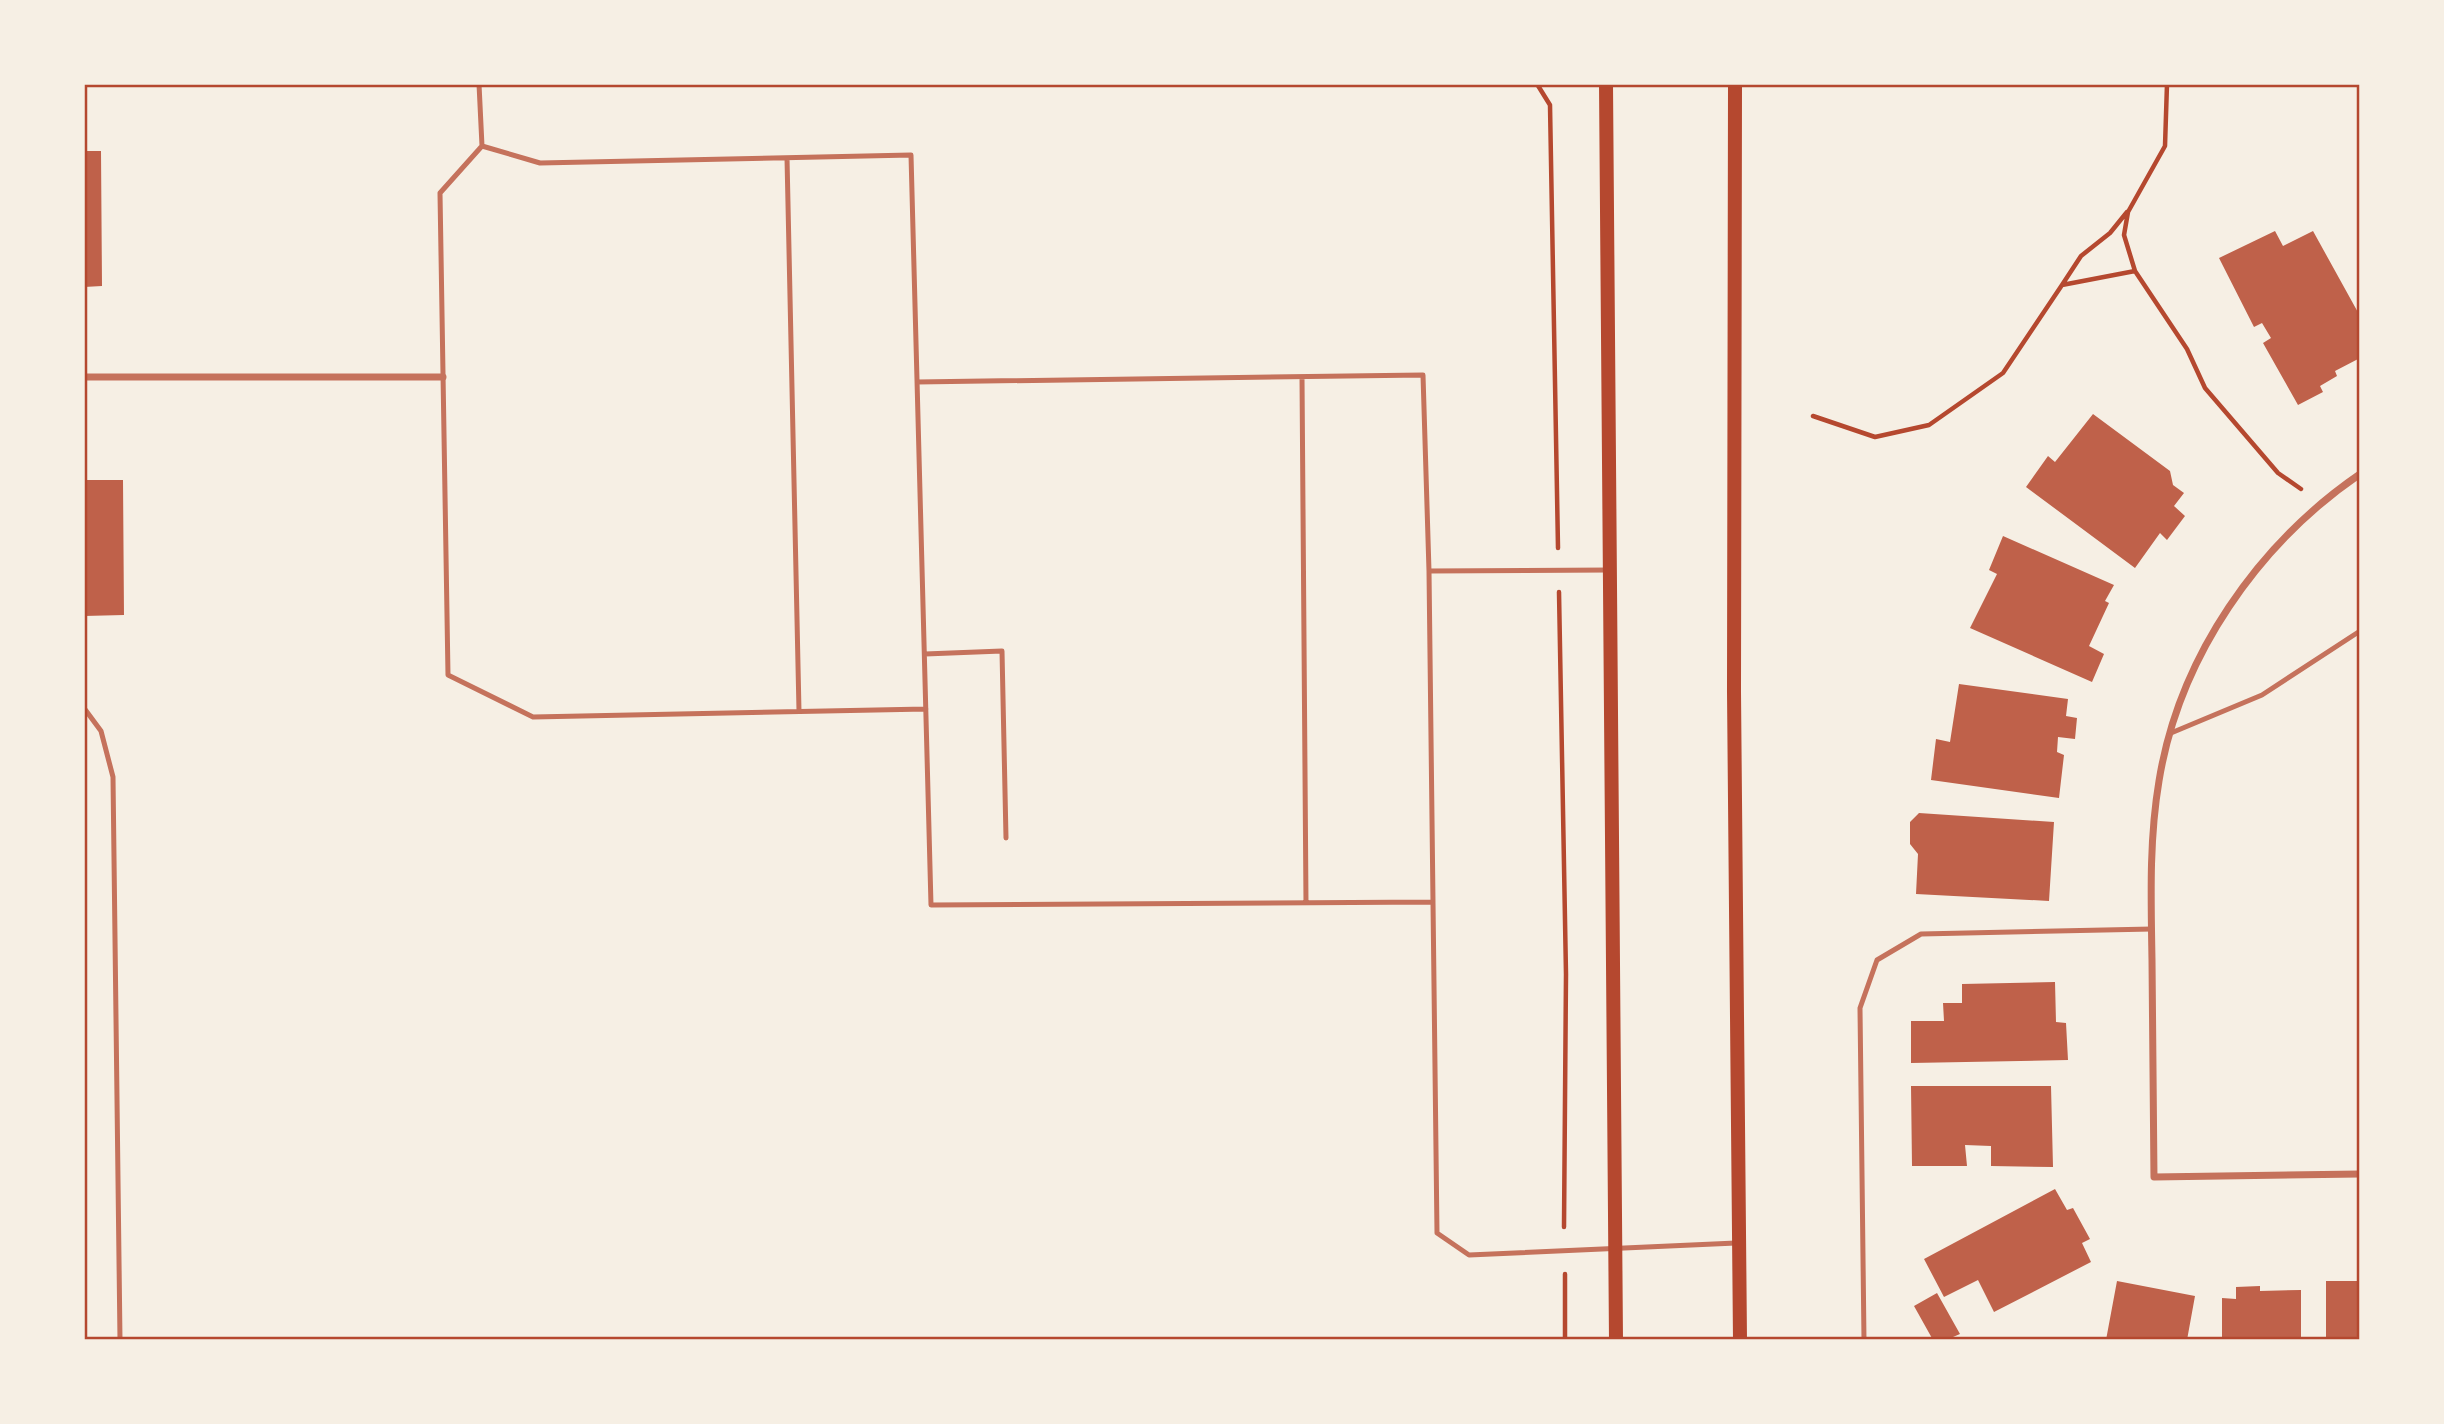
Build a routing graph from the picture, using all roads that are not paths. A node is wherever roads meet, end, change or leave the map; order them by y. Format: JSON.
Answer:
{"nodes":[{"id":1,"x":480,"y":84,"type":"edge"},
{"id":2,"x":1606,"y":84,"type":"edge"},
{"id":3,"x":1735,"y":84,"type":"edge"},
{"id":4,"x":482,"y":146,"type":"junction"},
{"id":5,"x":787,"y":158,"type":"junction"},
{"id":6,"x":84,"y":377,"type":"edge"},
{"id":7,"x":443,"y":377,"type":"junction"},
{"id":8,"x":1303,"y":377,"type":"junction"},
{"id":9,"x":917,"y":382,"type":"junction"},
{"id":10,"x":2360,"y":474,"type":"edge"},
{"id":11,"x":1610,"y":570,"type":"junction"},
{"id":12,"x":1429,"y":571,"type":"junction"},
{"id":13,"x":2360,"y":631,"type":"edge"},
{"id":14,"x":925,"y":653,"type":"junction"},
{"id":15,"x":84,"y":708,"type":"edge"},
{"id":16,"x":926,"y":709,"type":"junction"},
{"id":17,"x":799,"y":712,"type":"junction"},
{"id":18,"x":2171,"y":733,"type":"junction"},
{"id":19,"x":1006,"y":838,"type":"dead end"},
{"id":20,"x":1433,"y":902,"type":"junction"},
{"id":21,"x":1306,"y":903,"type":"junction"},
{"id":22,"x":2152,"y":929,"type":"junction"},
{"id":23,"x":2360,"y":1174,"type":"edge"},
{"id":24,"x":1740,"y":1243,"type":"junction"},
{"id":25,"x":1615,"y":1246,"type":"junction"},
{"id":26,"x":120,"y":1340,"type":"edge"},
{"id":27,"x":1616,"y":1340,"type":"edge"},
{"id":28,"x":1740,"y":1340,"type":"edge"},
{"id":29,"x":1864,"y":1340,"type":"edge"}],
"edges":[{"from":1,"to":4,"type":"lane"},
{"from":2,"to":11,"type":"main road"},
{"from":3,"to":24,"type":"main road"},
{"from":4,"to":5,"type":"lane"},
{"from":4,"to":7,"type":"lane"},
{"from":5,"to":9,"type":"lane"},
{"from":5,"to":17,"type":"lane"},
{"from":6,"to":7,"type":"street"},
{"from":7,"to":17,"type":"lane"},
{"from":8,"to":9,"type":"lane"},
{"from":8,"to":12,"type":"lane"},
{"from":8,"to":21,"type":"lane"},
{"from":9,"to":14,"type":"lane"},
{"from":10,"to":18,"type":"street"},
{"from":11,"to":12,"type":"lane"},
{"from":11,"to":25,"type":"main road"},
{"from":12,"to":20,"type":"lane"},
{"from":13,"to":18,"type":"lane"},
{"from":14,"to":16,"type":"lane"},
{"from":14,"to":19,"type":"lane"},
{"from":15,"to":26,"type":"lane"},
{"from":16,"to":17,"type":"lane"},
{"from":16,"to":21,"type":"lane"},
{"from":18,"to":22,"type":"street"},
{"from":20,"to":21,"type":"lane"},
{"from":20,"to":25,"type":"lane"},
{"from":22,"to":23,"type":"street"},
{"from":22,"to":29,"type":"lane"},
{"from":24,"to":25,"type":"lane"},
{"from":24,"to":28,"type":"main road"},
{"from":25,"to":27,"type":"main road"}]}
